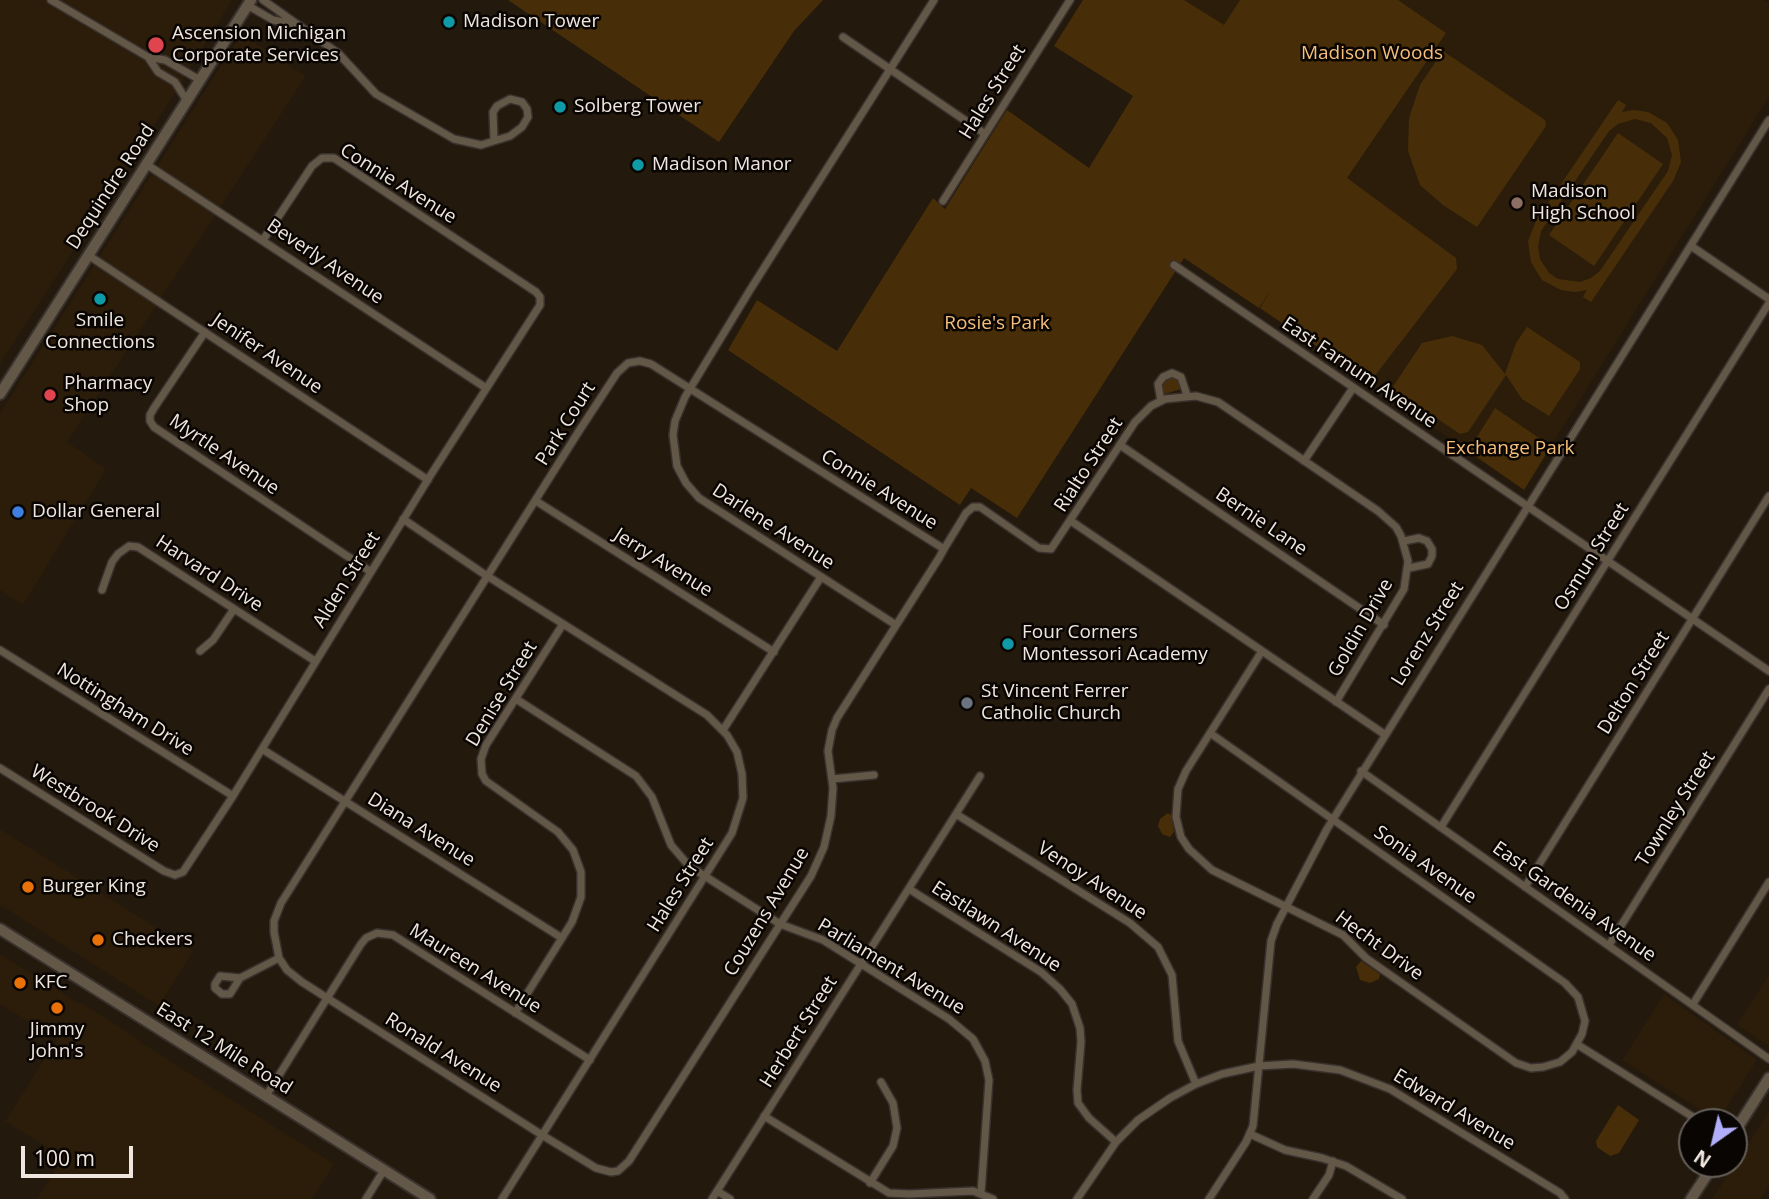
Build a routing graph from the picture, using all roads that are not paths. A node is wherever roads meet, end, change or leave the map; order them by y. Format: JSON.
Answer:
{"nodes":[{"id":1,"x":51,"y":0,"type":"edge"},
{"id":2,"x":263,"y":0,"type":"edge"},
{"id":3,"x":934,"y":0,"type":"edge"},
{"id":4,"x":1070,"y":0,"type":"edge"},
{"id":5,"x":249,"y":2,"type":"edge"},
{"id":6,"x":298,"y":25,"type":"junction"},
{"id":7,"x":842,"y":37,"type":"dead end"},
{"id":8,"x":148,"y":57,"type":"junction"},
{"id":9,"x":890,"y":69,"type":"junction"},
{"id":10,"x":200,"y":80,"type":"junction"},
{"id":11,"x":187,"y":101,"type":"junction"},
{"id":12,"x":1769,"y":120,"type":"edge"},
{"id":13,"x":985,"y":134,"type":"junction"},
{"id":14,"x":494,"y":140,"type":"junction"},
{"id":15,"x":146,"y":164,"type":"junction"},
{"id":16,"x":943,"y":201,"type":"dead end"},
{"id":17,"x":263,"y":240,"type":"junction"},
{"id":18,"x":1691,"y":246,"type":"junction"},
{"id":19,"x":88,"y":255,"type":"junction"},
{"id":20,"x":1174,"y":265,"type":"dead end"},
{"id":21,"x":540,"y":297,"type":"joint"},
{"id":22,"x":1769,"y":301,"type":"edge"},
{"id":23,"x":205,"y":332,"type":"junction"},
{"id":24,"x":486,"y":388,"type":"junction"},
{"id":25,"x":1353,"y":388,"type":"junction"},
{"id":26,"x":690,"y":389,"type":"junction"},
{"id":27,"x":0,"y":394,"type":"edge"},
{"id":28,"x":1187,"y":395,"type":"junction"},
{"id":29,"x":1161,"y":401,"type":"junction"},
{"id":30,"x":1120,"y":445,"type":"junction"},
{"id":31,"x":1304,"y":461,"type":"junction"},
{"id":32,"x":428,"y":480,"type":"junction"},
{"id":33,"x":1769,"y":496,"type":"edge"},
{"id":34,"x":536,"y":501,"type":"junction"},
{"id":35,"x":1527,"y":506,"type":"junction"},
{"id":36,"x":403,"y":519,"type":"junction"},
{"id":37,"x":1071,"y":521,"type":"junction"},
{"id":38,"x":1404,"y":541,"type":"junction"},
{"id":39,"x":944,"y":550,"type":"junction"},
{"id":40,"x":1047,"y":550,"type":"joint"},
{"id":41,"x":1608,"y":560,"type":"junction"},
{"id":42,"x":1409,"y":568,"type":"junction"},
{"id":43,"x":371,"y":572,"type":"junction"},
{"id":44,"x":488,"y":576,"type":"junction"},
{"id":45,"x":821,"y":577,"type":"junction"},
{"id":46,"x":102,"y":590,"type":"dead end"},
{"id":47,"x":234,"y":609,"type":"junction"},
{"id":48,"x":1693,"y":618,"type":"junction"},
{"id":49,"x":563,"y":624,"type":"junction"},
{"id":50,"x":896,"y":625,"type":"junction"},
{"id":51,"x":1384,"y":625,"type":"junction"},
{"id":52,"x":0,"y":650,"type":"edge"},
{"id":53,"x":200,"y":651,"type":"dead end"},
{"id":54,"x":1262,"y":651,"type":"junction"},
{"id":55,"x":774,"y":652,"type":"junction"},
{"id":56,"x":315,"y":661,"type":"junction"},
{"id":57,"x":1769,"y":671,"type":"edge"},
{"id":58,"x":1769,"y":689,"type":"edge"},
{"id":59,"x":516,"y":699,"type":"junction"},
{"id":60,"x":1336,"y":702,"type":"junction"},
{"id":61,"x":723,"y":730,"type":"junction"},
{"id":62,"x":1210,"y":733,"type":"junction"},
{"id":63,"x":1384,"y":734,"type":"junction"},
{"id":64,"x":262,"y":749,"type":"junction"},
{"id":65,"x":0,"y":768,"type":"edge"},
{"id":66,"x":1361,"y":771,"type":"junction"},
{"id":67,"x":874,"y":775,"type":"dead end"},
{"id":68,"x":979,"y":776,"type":"dead end"},
{"id":69,"x":832,"y":779,"type":"junction"},
{"id":70,"x":233,"y":796,"type":"junction"},
{"id":71,"x":346,"y":801,"type":"junction"},
{"id":72,"x":956,"y":814,"type":"junction"},
{"id":73,"x":1332,"y":819,"type":"junction"},
{"id":74,"x":1441,"y":827,"type":"junction"},
{"id":75,"x":175,"y":875,"type":"joint"},
{"id":76,"x":705,"y":877,"type":"junction"},
{"id":77,"x":1769,"y":882,"type":"edge"},
{"id":78,"x":1525,"y":887,"type":"junction"},
{"id":79,"x":909,"y":888,"type":"junction"},
{"id":80,"x":1287,"y":906,"type":"junction"},
{"id":81,"x":780,"y":924,"type":"junction"},
{"id":82,"x":0,"y":929,"type":"edge"},
{"id":83,"x":562,"y":938,"type":"junction"},
{"id":84,"x":1609,"y":945,"type":"junction"},
{"id":85,"x":279,"y":958,"type":"junction"},
{"id":86,"x":861,"y":964,"type":"junction"},
{"id":87,"x":240,"y":978,"type":"dead end"},
{"id":88,"x":327,"y":999,"type":"junction"},
{"id":89,"x":1693,"y":1004,"type":"junction"},
{"id":90,"x":515,"y":1013,"type":"junction"},
{"id":91,"x":1578,"y":1045,"type":"junction"},
{"id":92,"x":1769,"y":1059,"type":"edge"},
{"id":93,"x":590,"y":1060,"type":"junction"},
{"id":94,"x":1259,"y":1066,"type":"junction"},
{"id":95,"x":1769,"y":1078,"type":"edge"},
{"id":96,"x":881,"y":1082,"type":"dead end"},
{"id":97,"x":1196,"y":1084,"type":"junction"},
{"id":98,"x":266,"y":1096,"type":"junction"},
{"id":99,"x":1679,"y":1108,"type":"edge"},
{"id":100,"x":1748,"y":1111,"type":"edge"},
{"id":101,"x":764,"y":1116,"type":"junction"},
{"id":102,"x":1250,"y":1134,"type":"junction"},
{"id":103,"x":542,"y":1135,"type":"junction"},
{"id":104,"x":1116,"y":1142,"type":"junction"},
{"id":105,"x":1333,"y":1161,"type":"junction"},
{"id":106,"x":384,"y":1171,"type":"junction"},
{"id":107,"x":1705,"y":1178,"type":"edge"},
{"id":108,"x":870,"y":1183,"type":"junction"},
{"id":109,"x":717,"y":1191,"type":"junction"},
{"id":110,"x":981,"y":1193,"type":"junction"},
{"id":111,"x":366,"y":1199,"type":"edge"},
{"id":112,"x":430,"y":1199,"type":"edge"},
{"id":113,"x":502,"y":1199,"type":"edge"},
{"id":114,"x":712,"y":1199,"type":"edge"},
{"id":115,"x":730,"y":1199,"type":"edge"},
{"id":116,"x":993,"y":1199,"type":"edge"},
{"id":117,"x":1077,"y":1199,"type":"edge"},
{"id":118,"x":1209,"y":1199,"type":"edge"},
{"id":119,"x":1313,"y":1199,"type":"edge"},
{"id":120,"x":1402,"y":1199,"type":"edge"},
{"id":121,"x":1565,"y":1199,"type":"edge"},
{"id":122,"x":1691,"y":1199,"type":"edge"}],
"edges":[{"from":1,"to":8,"type":"street"},
{"from":2,"to":6,"type":"street"},
{"from":3,"to":9,"type":"street"},
{"from":4,"to":13,"type":"street","name":"Hales Street"},
{"from":5,"to":6,"type":"street"},
{"from":5,"to":10,"type":"main road","name":"Dequindre Road"},
{"from":6,"to":14,"type":"street"},
{"from":7,"to":9,"type":"street"},
{"from":8,"to":10,"type":"street"},
{"from":8,"to":11,"type":"street"},
{"from":9,"to":13,"type":"street"},
{"from":9,"to":26,"type":"street"},
{"from":10,"to":11,"type":"main road","name":"Dequindre Road"},
{"from":11,"to":15,"type":"main road","name":"Dequindre Road"},
{"from":12,"to":18,"type":"street","name":"Lorenz Street"},
{"from":13,"to":16,"type":"street","name":"Hales Street"},
{"from":14,"to":14,"type":"street"},
{"from":15,"to":17,"type":"street","name":"Beverly Avenue"},
{"from":15,"to":19,"type":"main road","name":"Dequindre Road"},
{"from":17,"to":21,"type":"street","name":"Connie Avenue"},
{"from":17,"to":24,"type":"street","name":"Beverly Avenue"},
{"from":18,"to":22,"type":"street"},
{"from":18,"to":35,"type":"street","name":"Lorenz Street"},
{"from":19,"to":23,"type":"street","name":"Jenifer Avenue"},
{"from":19,"to":27,"type":"main road","name":"Dequindre Road"},
{"from":20,"to":25,"type":"street","name":"East Farnum Avenue"},
{"from":21,"to":24,"type":"street","name":"Alden Street"},
{"from":22,"to":41,"type":"street","name":"Osmun Street"},
{"from":23,"to":32,"type":"street","name":"Jenifer Avenue"},
{"from":23,"to":43,"type":"street","name":"Myrtle Avenue"},
{"from":24,"to":32,"type":"street","name":"Alden Street"},
{"from":25,"to":31,"type":"street"},
{"from":25,"to":35,"type":"street","name":"East Farnum Avenue"},
{"from":26,"to":34,"type":"street","name":"Park Court"},
{"from":26,"to":39,"type":"street","name":"Connie Avenue"},
{"from":26,"to":45,"type":"street","name":"Darlene Avenue"},
{"from":28,"to":29,"type":"street","name":"Rialto Street"},
{"from":28,"to":29,"type":"street","name":"Rialto Street"},
{"from":28,"to":31,"type":"street","name":"Rialto Street"},
{"from":29,"to":30,"type":"street","name":"Rialto Street"},
{"from":30,"to":37,"type":"street","name":"Rialto Street"},
{"from":30,"to":51,"type":"street","name":"Bernie Lane"},
{"from":31,"to":38,"type":"street","name":"Goldin Drive"},
{"from":32,"to":36,"type":"street","name":"Alden Street"},
{"from":33,"to":48,"type":"street","name":"Delton Street"},
{"from":34,"to":44,"type":"street","name":"Park Court"},
{"from":34,"to":55,"type":"street","name":"Jerry Avenue"},
{"from":35,"to":41,"type":"street","name":"East Farnum Avenue"},
{"from":35,"to":63,"type":"street","name":"Lorenz Street"},
{"from":36,"to":43,"type":"street","name":"Alden Street"},
{"from":36,"to":44,"type":"street"},
{"from":37,"to":40,"type":"street","name":"Rialto Street"},
{"from":37,"to":54,"type":"street"},
{"from":38,"to":42,"type":"street","name":"Goldin Drive"},
{"from":38,"to":42,"type":"street","name":"Goldin Drive"},
{"from":39,"to":40,"type":"street","name":"Couzens Avenue"},
{"from":39,"to":50,"type":"street","name":"Couzens Avenue"},
{"from":41,"to":48,"type":"street","name":"East Farnum Avenue"},
{"from":41,"to":74,"type":"street","name":"Osmun Street"},
{"from":42,"to":51,"type":"street","name":"Goldin Drive"},
{"from":43,"to":56,"type":"street","name":"Alden Street"},
{"from":44,"to":49,"type":"street"},
{"from":44,"to":71,"type":"street","name":"Park Court"},
{"from":45,"to":50,"type":"street","name":"Darlene Avenue"},
{"from":45,"to":55,"type":"street"},
{"from":46,"to":47,"type":"street","name":"Harvard Drive"},
{"from":47,"to":53,"type":"street"},
{"from":47,"to":56,"type":"street","name":"Harvard Drive"},
{"from":48,"to":57,"type":"street","name":"East Farnum Avenue"},
{"from":48,"to":78,"type":"street","name":"Delton Street"},
{"from":49,"to":59,"type":"street","name":"Denise Street"},
{"from":49,"to":61,"type":"street"},
{"from":50,"to":69,"type":"street","name":"Couzens Avenue"},
{"from":51,"to":60,"type":"street","name":"Goldin Drive"},
{"from":52,"to":70,"type":"street","name":"Nottingham Drive"},
{"from":54,"to":60,"type":"street"},
{"from":54,"to":62,"type":"street","name":"Hecht Drive"},
{"from":55,"to":61,"type":"street"},
{"from":56,"to":64,"type":"street","name":"Alden Street"},
{"from":58,"to":84,"type":"street","name":"Townley Street"},
{"from":59,"to":76,"type":"street","name":"Parliament Avenue"},
{"from":59,"to":83,"type":"street","name":"Denise Street"},
{"from":60,"to":63,"type":"street"},
{"from":61,"to":76,"type":"street","name":"Hales Street"},
{"from":62,"to":73,"type":"street","name":"Sonia Avenue"},
{"from":62,"to":80,"type":"street","name":"Hecht Drive"},
{"from":63,"to":66,"type":"street","name":"Lorenz Street"},
{"from":64,"to":70,"type":"street","name":"Alden Street"},
{"from":64,"to":71,"type":"street","name":"Diana Avenue"},
{"from":65,"to":75,"type":"street","name":"Westbrook Drive"},
{"from":66,"to":73,"type":"street","name":"Lorenz Street"},
{"from":66,"to":74,"type":"street","name":"East Gardenia Avenue"},
{"from":67,"to":69,"type":"street"},
{"from":68,"to":72,"type":"street","name":"Herbert Street"},
{"from":69,"to":81,"type":"street","name":"Couzens Avenue"},
{"from":70,"to":75,"type":"street","name":"Alden Street"},
{"from":71,"to":83,"type":"street","name":"Diana Avenue"},
{"from":71,"to":85,"type":"street","name":"Park Court"},
{"from":72,"to":79,"type":"street","name":"Herbert Street"},
{"from":72,"to":97,"type":"street","name":"Venoy Avenue"},
{"from":73,"to":80,"type":"street","name":"Lorenz Street"},
{"from":73,"to":91,"type":"street","name":"Sonia Avenue"},
{"from":74,"to":78,"type":"street","name":"East Gardenia Avenue"},
{"from":76,"to":81,"type":"street","name":"Parliament Avenue"},
{"from":76,"to":93,"type":"street","name":"Hales Street"},
{"from":77,"to":89,"type":"street"},
{"from":78,"to":84,"type":"street","name":"East Gardenia Avenue"},
{"from":79,"to":86,"type":"street","name":"Herbert Street"},
{"from":79,"to":104,"type":"street","name":"Eastlawn Avenue"},
{"from":80,"to":91,"type":"street","name":"Hecht Drive"},
{"from":80,"to":94,"type":"street","name":"Lorenz Street"},
{"from":81,"to":86,"type":"street","name":"Parliament Avenue"},
{"from":81,"to":103,"type":"street","name":"Couzens Avenue"},
{"from":82,"to":98,"type":"main road","name":"East 12 Mile Road"},
{"from":83,"to":90,"type":"street","name":"Denise Street"},
{"from":84,"to":89,"type":"street","name":"East Gardenia Avenue"},
{"from":85,"to":87,"type":"street"},
{"from":85,"to":88,"type":"street"},
{"from":86,"to":101,"type":"street","name":"Herbert Street"},
{"from":86,"to":110,"type":"street","name":"Parliament Avenue"},
{"from":88,"to":90,"type":"street","name":"Maureen Avenue"},
{"from":88,"to":98,"type":"street"},
{"from":88,"to":103,"type":"street","name":"Ronald Avenue"},
{"from":89,"to":92,"type":"street","name":"East Gardenia Avenue"},
{"from":90,"to":93,"type":"street","name":"Maureen Avenue"},
{"from":91,"to":99,"type":"street"},
{"from":93,"to":103,"type":"street","name":"Hales Street"},
{"from":94,"to":97,"type":"street","name":"Edward Avenue"},
{"from":94,"to":102,"type":"street","name":"Lorenz Street"},
{"from":94,"to":121,"type":"street","name":"Edward Avenue"},
{"from":95,"to":100,"type":"main road"},
{"from":96,"to":108,"type":"street"},
{"from":97,"to":104,"type":"street","name":"Edward Avenue"},
{"from":98,"to":106,"type":"main road","name":"East 12 Mile Road"},
{"from":101,"to":108,"type":"street"},
{"from":101,"to":109,"type":"street","name":"Herbert Street"},
{"from":102,"to":105,"type":"street"},
{"from":102,"to":118,"type":"street","name":"Lorenz Street"},
{"from":103,"to":113,"type":"street","name":"Hales Street"},
{"from":104,"to":117,"type":"street","name":"Edward Avenue"},
{"from":105,"to":119,"type":"street"},
{"from":105,"to":120,"type":"street"},
{"from":106,"to":111,"type":"street"},
{"from":106,"to":112,"type":"main road","name":"East 12 Mile Road"},
{"from":107,"to":122,"type":"main road"},
{"from":108,"to":110,"type":"street"},
{"from":109,"to":114,"type":"street","name":"Herbert Street"},
{"from":109,"to":115,"type":"street"},
{"from":110,"to":116,"type":"street"}]}
